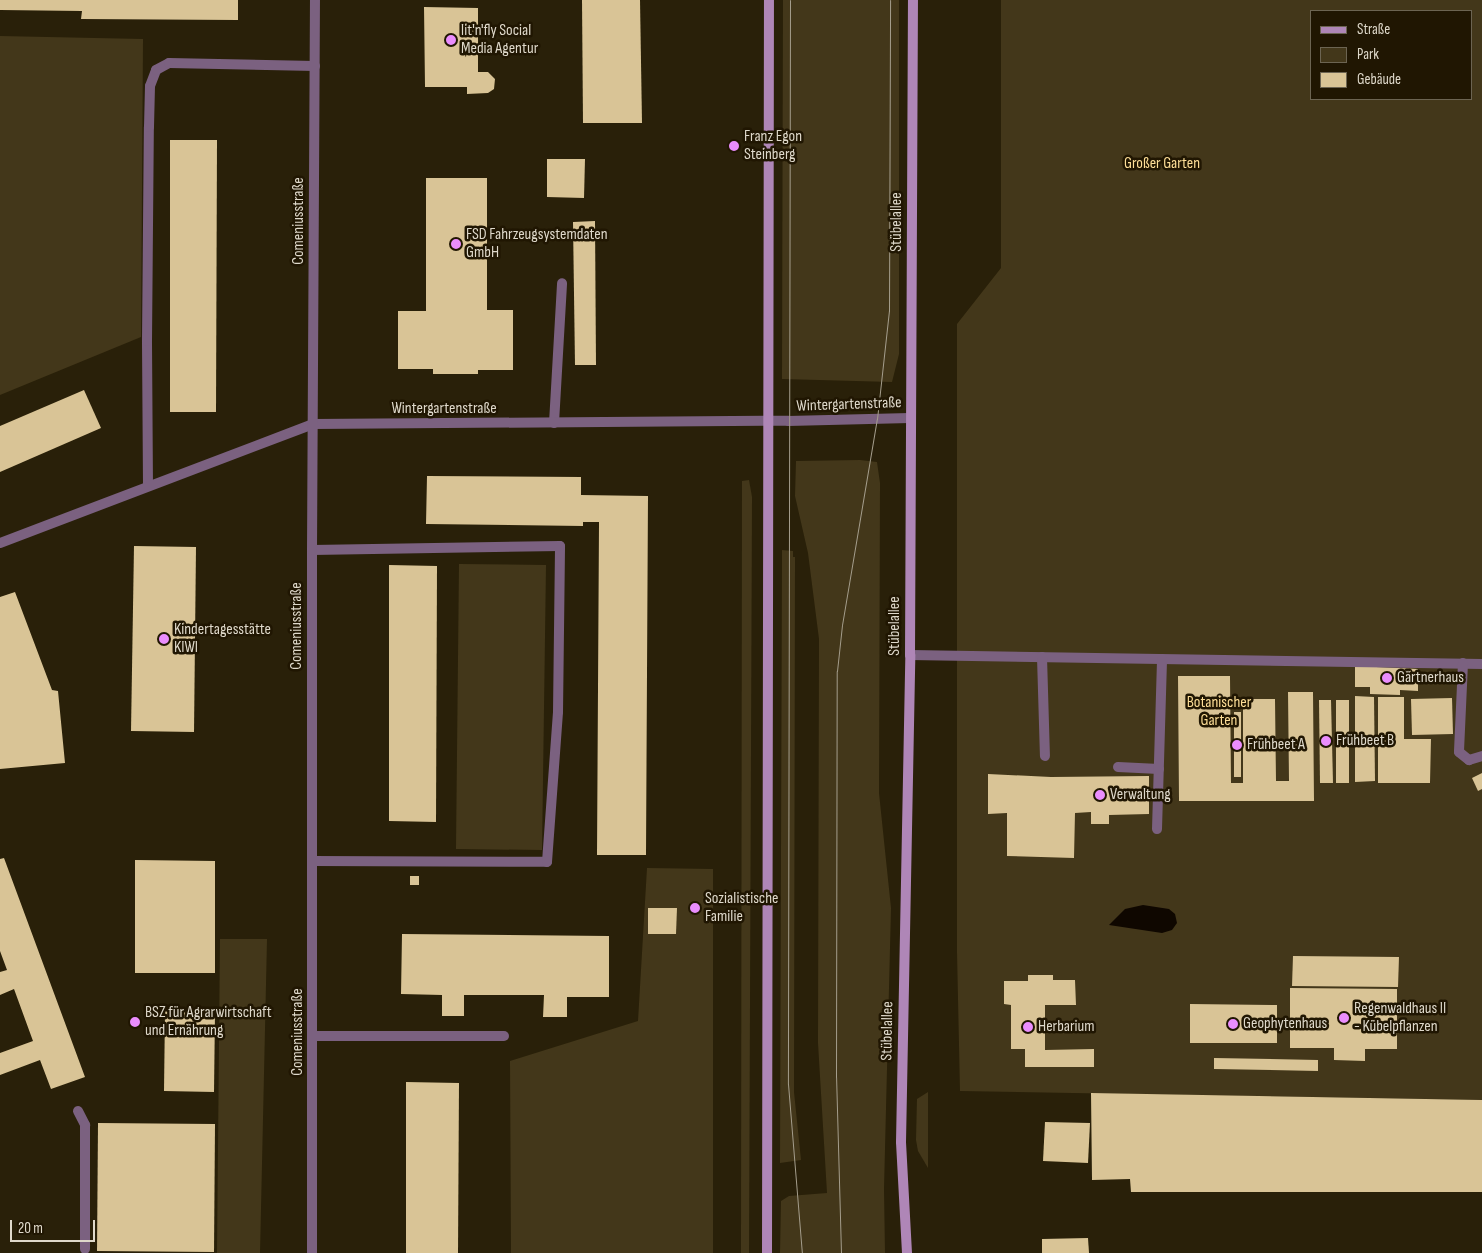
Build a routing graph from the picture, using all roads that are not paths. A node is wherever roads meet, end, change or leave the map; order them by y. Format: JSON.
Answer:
{"nodes":[{"id":1,"x":316,"y":0,"type":"edge"},
{"id":2,"x":769,"y":0,"type":"edge"},
{"id":3,"x":913,"y":0,"type":"edge"},
{"id":4,"x":315,"y":66,"type":"junction"},
{"id":5,"x":562,"y":283,"type":"dead end"},
{"id":6,"x":910,"y":418,"type":"junction"},
{"id":7,"x":768,"y":422,"type":"junction"},
{"id":8,"x":554,"y":423,"type":"junction"},
{"id":9,"x":313,"y":424,"type":"junction"},
{"id":10,"x":148,"y":486,"type":"junction"},
{"id":11,"x":0,"y":543,"type":"edge"},
{"id":12,"x":312,"y":550,"type":"junction"},
{"id":13,"x":910,"y":655,"type":"junction"},
{"id":14,"x":1042,"y":657,"type":"junction"},
{"id":15,"x":1162,"y":659,"type":"junction"},
{"id":16,"x":1463,"y":663,"type":"junction"},
{"id":17,"x":1482,"y":664,"type":"edge"},
{"id":18,"x":1045,"y":756,"type":"dead end"},
{"id":19,"x":1482,"y":756,"type":"edge"},
{"id":20,"x":1118,"y":767,"type":"dead end"},
{"id":21,"x":1159,"y":769,"type":"junction"},
{"id":22,"x":1157,"y":829,"type":"dead end"},
{"id":23,"x":312,"y":861,"type":"junction"},
{"id":24,"x":313,"y":1036,"type":"junction"},
{"id":25,"x":504,"y":1036,"type":"dead end"},
{"id":26,"x":78,"y":1111,"type":"dead end"},
{"id":27,"x":85,"y":1249,"type":"dead end"},
{"id":28,"x":312,"y":1253,"type":"edge"},
{"id":29,"x":766,"y":1253,"type":"edge"},
{"id":30,"x":907,"y":1253,"type":"edge"}],
"edges":[{"from":1,"to":4,"type":"street","name":"Comeniusstraße"},
{"from":2,"to":7,"type":"main road"},
{"from":3,"to":6,"type":"main road","name":"Stübelallee"},
{"from":4,"to":9,"type":"street","name":"Comeniusstraße"},
{"from":4,"to":10,"type":"street"},
{"from":5,"to":8,"type":"street"},
{"from":6,"to":7,"type":"street","name":"Wintergartenstraße"},
{"from":6,"to":13,"type":"main road","name":"Stübelallee"},
{"from":7,"to":8,"type":"street","name":"Wintergartenstraße"},
{"from":7,"to":29,"type":"main road"},
{"from":8,"to":9,"type":"street","name":"Wintergartenstraße"},
{"from":9,"to":10,"type":"street","name":"Wintergartenstraße"},
{"from":9,"to":12,"type":"street","name":"Comeniusstraße"},
{"from":10,"to":11,"type":"street","name":"Wintergartenstraße"},
{"from":12,"to":23,"type":"street","name":"Comeniusstraße"},
{"from":12,"to":23,"type":"street"},
{"from":13,"to":14,"type":"street"},
{"from":13,"to":30,"type":"main road","name":"Stübelallee"},
{"from":14,"to":15,"type":"street"},
{"from":14,"to":18,"type":"street"},
{"from":15,"to":16,"type":"street"},
{"from":15,"to":21,"type":"street"},
{"from":16,"to":17,"type":"street"},
{"from":16,"to":19,"type":"street"},
{"from":20,"to":21,"type":"street"},
{"from":21,"to":22,"type":"street"},
{"from":23,"to":24,"type":"street","name":"Comeniusstraße"},
{"from":24,"to":25,"type":"street"},
{"from":24,"to":28,"type":"street","name":"Comeniusstraße"},
{"from":26,"to":27,"type":"street"}]}
